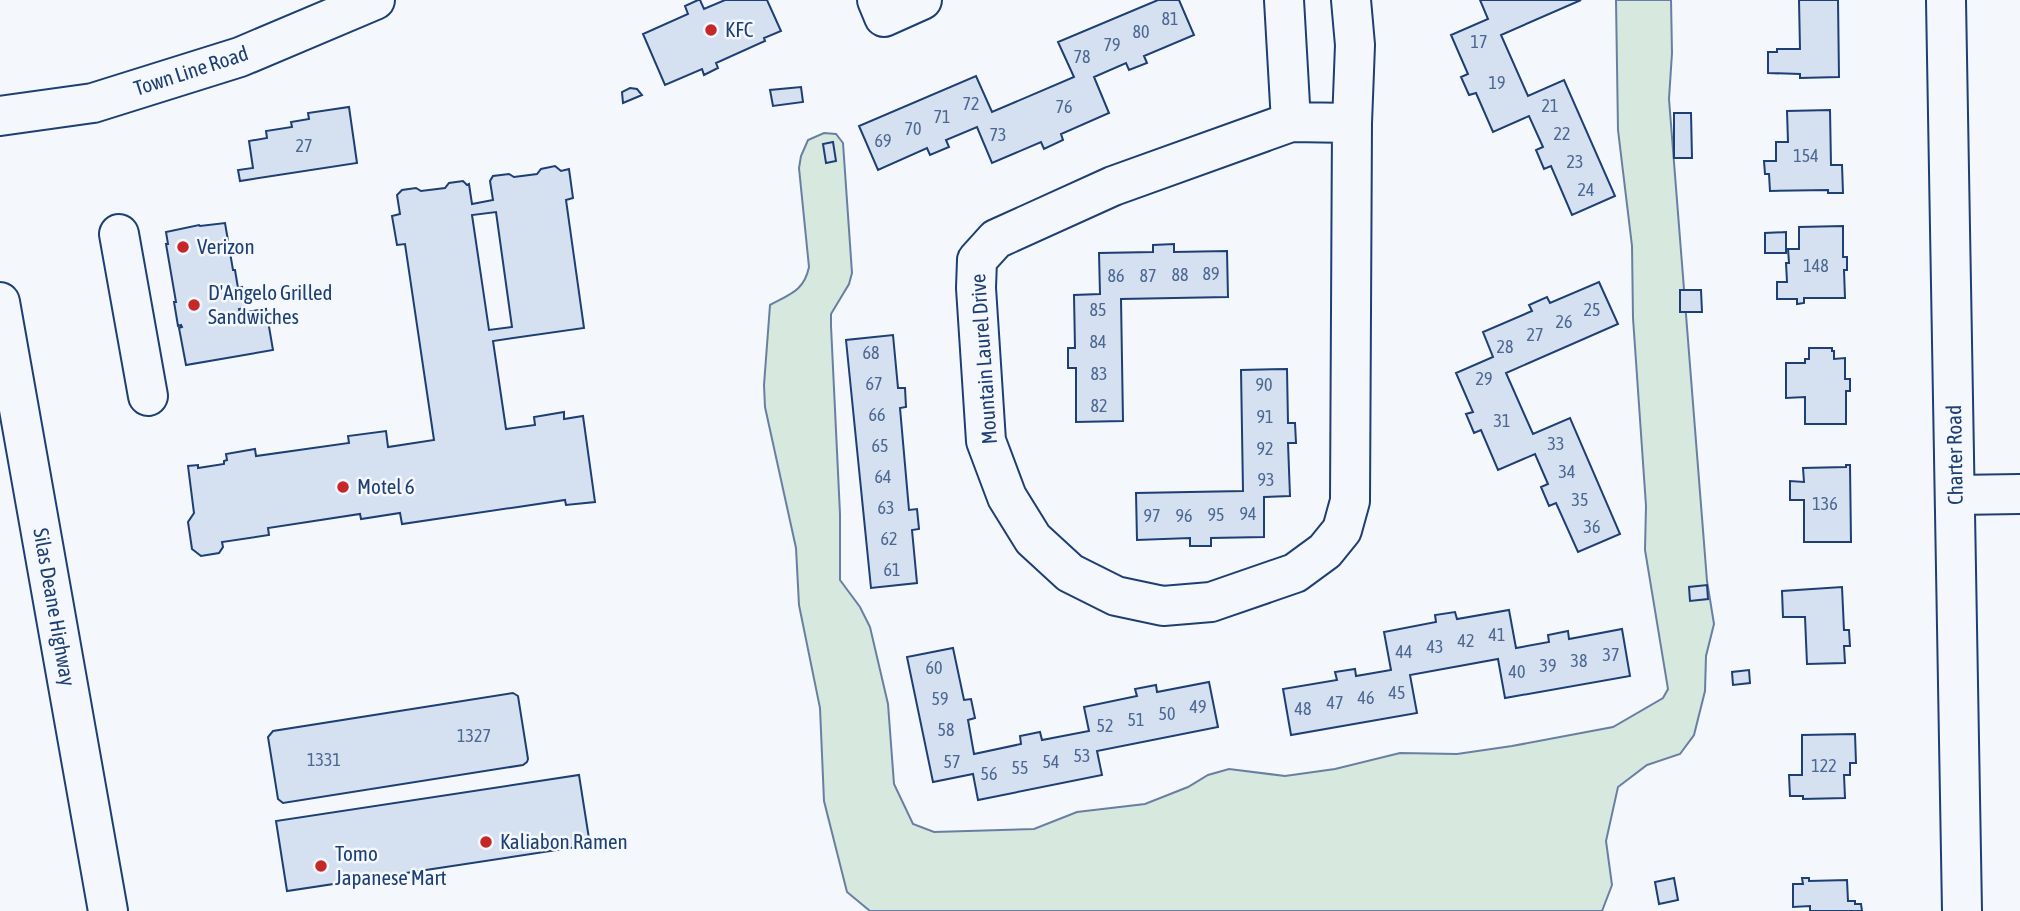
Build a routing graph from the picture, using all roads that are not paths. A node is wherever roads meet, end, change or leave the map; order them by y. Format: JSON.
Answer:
{"nodes":[{"id":1,"x":375,"y":0,"type":"edge"},
{"id":2,"x":877,"y":0,"type":"edge"},
{"id":3,"x":922,"y":0,"type":"edge"},
{"id":4,"x":1284,"y":0,"type":"edge"},
{"id":5,"x":1351,"y":0,"type":"edge"},
{"id":6,"x":1946,"y":0,"type":"edge"},
{"id":7,"x":0,"y":116,"type":"edge"},
{"id":8,"x":1291,"y":122,"type":"junction"},
{"id":9,"x":1352,"y":122,"type":"junction"},
{"id":10,"x":119,"y":234,"type":"dead end"},
{"id":11,"x":0,"y":302,"type":"edge"},
{"id":12,"x":148,"y":396,"type":"dead end"},
{"id":13,"x":2020,"y":494,"type":"edge"},
{"id":14,"x":1955,"y":495,"type":"junction"},
{"id":15,"x":108,"y":911,"type":"edge"},
{"id":16,"x":1962,"y":911,"type":"edge"}],
"edges":[{"from":1,"to":7,"type":"street","name":"Town Line Road"},
{"from":2,"to":3,"type":"street"},
{"from":4,"to":8,"type":"street"},
{"from":5,"to":9,"type":"street","name":"Mountain Laurel Drive"},
{"from":6,"to":14,"type":"street","name":"Charter Road"},
{"from":8,"to":9,"type":"street","name":"Mountain Laurel Drive"},
{"from":8,"to":9,"type":"street","name":"Mountain Laurel Drive"},
{"from":10,"to":12,"type":"street"},
{"from":11,"to":15,"type":"street","name":"Silas Deane Highway"},
{"from":13,"to":14,"type":"street"},
{"from":14,"to":16,"type":"street","name":"Charter Road"}]}
